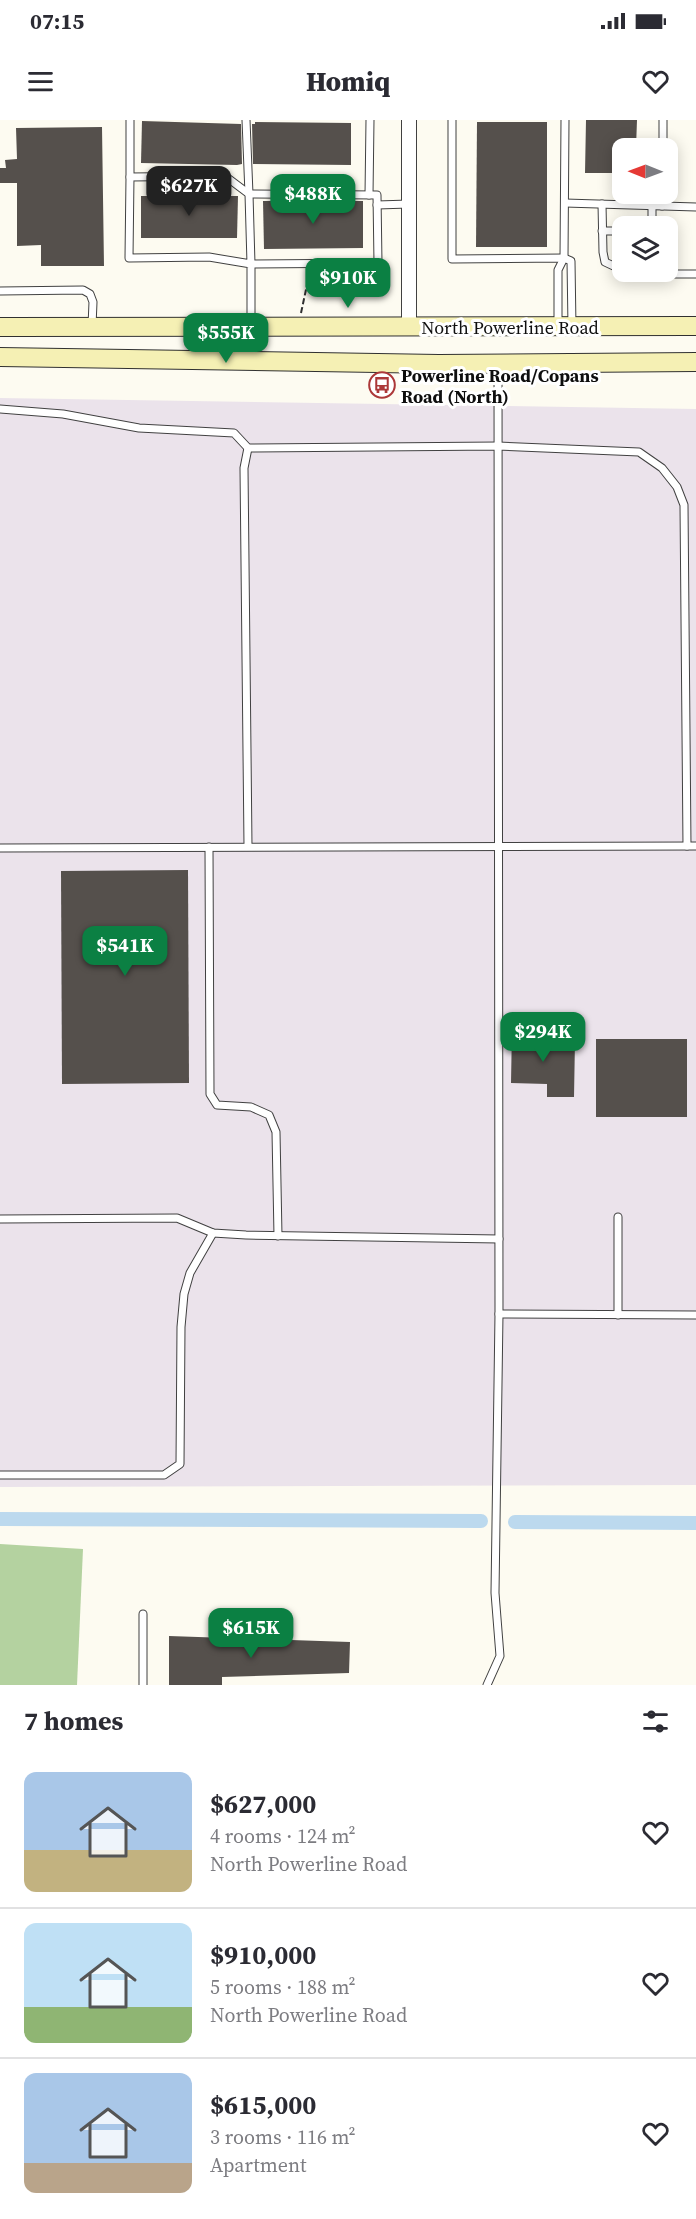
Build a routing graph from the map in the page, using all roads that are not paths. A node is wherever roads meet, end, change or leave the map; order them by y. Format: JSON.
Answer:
{"nodes":[{"id":1,"x":130,"y":120,"type":"edge"},
{"id":2,"x":246,"y":120,"type":"edge"},
{"id":3,"x":370,"y":120,"type":"edge"},
{"id":4,"x":409,"y":120,"type":"edge"},
{"id":5,"x":452,"y":120,"type":"edge"},
{"id":6,"x":565,"y":120,"type":"edge"},
{"id":7,"x":663,"y":120,"type":"edge"},
{"id":8,"x":663,"y":138,"type":"edge"},
{"id":9,"x":130,"y":177,"type":"junction"},
{"id":10,"x":249,"y":194,"type":"junction"},
{"id":11,"x":369,"y":195,"type":"junction"},
{"id":12,"x":565,"y":203,"type":"junction"},
{"id":13,"x":409,"y":204,"type":"junction"},
{"id":14,"x":602,"y":204,"type":"junction"},
{"id":15,"x":377,"y":205,"type":"junction"},
{"id":16,"x":652,"y":206,"type":"junction"},
{"id":17,"x":662,"y":206,"type":"joint"},
{"id":18,"x":696,"y":207,"type":"edge"},
{"id":19,"x":651,"y":216,"type":"edge"},
{"id":20,"x":602,"y":231,"type":"junction"},
{"id":21,"x":612,"y":231,"type":"edge"},
{"id":22,"x":564,"y":258,"type":"junction"},
{"id":23,"x":251,"y":264,"type":"junction"},
{"id":24,"x":612,"y":265,"type":"edge"},
{"id":25,"x":678,"y":274,"type":"edge"},
{"id":26,"x":696,"y":274,"type":"edge"},
{"id":27,"x":0,"y":291,"type":"edge"},
{"id":28,"x":696,"y":326,"type":"edge"},
{"id":29,"x":0,"y":327,"type":"edge"},
{"id":30,"x":92,"y":327,"type":"junction"},
{"id":31,"x":251,"y":327,"type":"junction"},
{"id":32,"x":409,"y":327,"type":"junction"},
{"id":33,"x":565,"y":327,"type":"junction"},
{"id":34,"x":0,"y":357,"type":"edge"},
{"id":35,"x":177,"y":358,"type":"junction"},
{"id":36,"x":696,"y":362,"type":"edge"},
{"id":37,"x":498,"y":364,"type":"junction"},
{"id":38,"x":0,"y":409,"type":"edge"},
{"id":39,"x":498,"y":447,"type":"junction"},
{"id":40,"x":248,"y":448,"type":"junction"},
{"id":41,"x":248,"y":846,"type":"junction"},
{"id":42,"x":498,"y":846,"type":"junction"},
{"id":43,"x":687,"y":846,"type":"junction"},
{"id":44,"x":696,"y":846,"type":"edge"},
{"id":45,"x":209,"y":847,"type":"junction"},
{"id":46,"x":0,"y":848,"type":"edge"},
{"id":47,"x":618,"y":1217,"type":"dead end"},
{"id":48,"x":0,"y":1219,"type":"edge"},
{"id":49,"x":213,"y":1233,"type":"junction"},
{"id":50,"x":278,"y":1236,"type":"junction"},
{"id":51,"x":499,"y":1239,"type":"junction"},
{"id":52,"x":499,"y":1314,"type":"junction"},
{"id":53,"x":618,"y":1315,"type":"junction"},
{"id":54,"x":696,"y":1315,"type":"edge"},
{"id":55,"x":0,"y":1475,"type":"edge"},
{"id":56,"x":143,"y":1614,"type":"dead end"},
{"id":57,"x":143,"y":1685,"type":"edge"},
{"id":58,"x":488,"y":1685,"type":"edge"}],
"edges":[{"from":1,"to":9,"type":"lane"},
{"from":2,"to":10,"type":"lane"},
{"from":3,"to":11,"type":"lane"},
{"from":4,"to":13,"type":"street"},
{"from":5,"to":22,"type":"lane"},
{"from":6,"to":12,"type":"lane"},
{"from":7,"to":8,"type":"lane"},
{"from":9,"to":10,"type":"lane"},
{"from":9,"to":23,"type":"lane"},
{"from":10,"to":11,"type":"lane"},
{"from":10,"to":23,"type":"lane"},
{"from":11,"to":15,"type":"lane"},
{"from":12,"to":14,"type":"lane"},
{"from":12,"to":22,"type":"lane"},
{"from":13,"to":15,"type":"lane"},
{"from":13,"to":32,"type":"street"},
{"from":14,"to":16,"type":"lane"},
{"from":14,"to":20,"type":"lane"},
{"from":15,"to":23,"type":"lane"},
{"from":16,"to":17,"type":"lane"},
{"from":16,"to":19,"type":"lane"},
{"from":17,"to":18,"type":"lane"},
{"from":20,"to":21,"type":"lane"},
{"from":20,"to":24,"type":"lane"},
{"from":22,"to":33,"type":"lane"},
{"from":22,"to":33,"type":"lane"},
{"from":23,"to":31,"type":"lane"},
{"from":25,"to":26,"type":"lane"},
{"from":27,"to":30,"type":"lane"},
{"from":28,"to":33,"type":"main road","name":"North Powerline Road"},
{"from":29,"to":30,"type":"main road","name":"North Powerline Road"},
{"from":30,"to":31,"type":"main road","name":"North Powerline Road"},
{"from":31,"to":32,"type":"main road","name":"North Powerline Road"},
{"from":31,"to":35,"type":"main road"},
{"from":32,"to":33,"type":"main road","name":"North Powerline Road"},
{"from":34,"to":35,"type":"main road","name":"North Powerline Road"},
{"from":35,"to":37,"type":"main road","name":"North Powerline Road"},
{"from":36,"to":37,"type":"main road","name":"North Powerline Road"},
{"from":37,"to":39,"type":"lane"},
{"from":38,"to":40,"type":"lane"},
{"from":39,"to":40,"type":"lane"},
{"from":39,"to":42,"type":"lane"},
{"from":39,"to":43,"type":"lane"},
{"from":40,"to":41,"type":"lane"},
{"from":41,"to":42,"type":"lane"},
{"from":41,"to":45,"type":"lane"},
{"from":42,"to":43,"type":"lane"},
{"from":42,"to":51,"type":"lane"},
{"from":43,"to":44,"type":"lane"},
{"from":45,"to":46,"type":"lane"},
{"from":45,"to":50,"type":"lane"},
{"from":47,"to":53,"type":"lane"},
{"from":48,"to":49,"type":"lane"},
{"from":49,"to":50,"type":"lane"},
{"from":49,"to":55,"type":"lane"},
{"from":50,"to":51,"type":"lane"},
{"from":51,"to":52,"type":"lane"},
{"from":52,"to":53,"type":"lane"},
{"from":52,"to":58,"type":"lane"},
{"from":53,"to":54,"type":"lane"},
{"from":56,"to":57,"type":"lane"}]}
